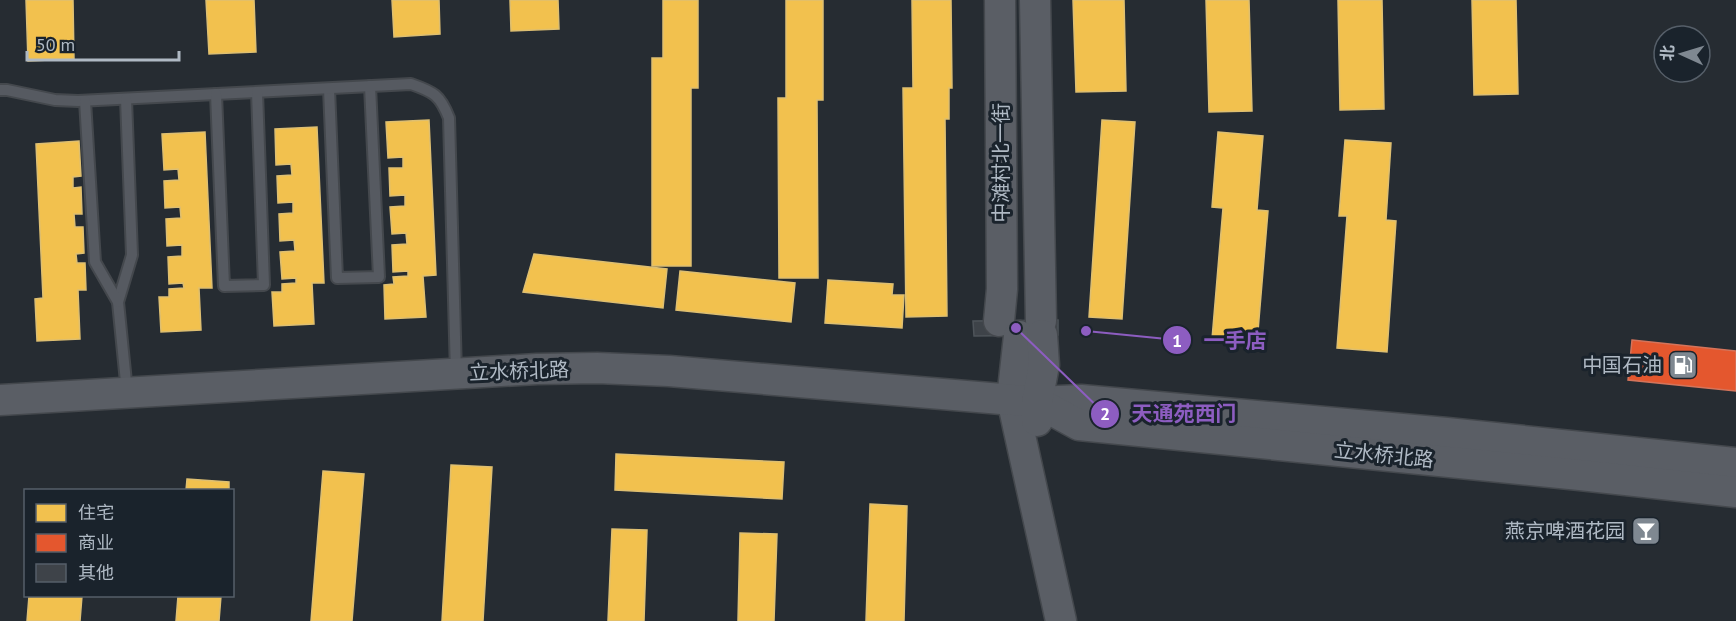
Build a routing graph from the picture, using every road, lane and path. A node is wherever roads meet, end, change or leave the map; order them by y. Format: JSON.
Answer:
{"nodes":[{"id":1,"x":1000,"y":0,"type":"edge"},
{"id":2,"x":1035,"y":0,"type":"edge"},
{"id":3,"x":370,"y":86,"type":"junction"},
{"id":4,"x":328,"y":88,"type":"junction"},
{"id":5,"x":0,"y":90,"type":"edge"},
{"id":6,"x":257,"y":92,"type":"junction"},
{"id":7,"x":216,"y":94,"type":"junction"},
{"id":8,"x":126,"y":99,"type":"junction"},
{"id":9,"x":85,"y":101,"type":"junction"},
{"id":10,"x":118,"y":302,"type":"junction"},
{"id":11,"x":1020,"y":328,"type":"junction"},
{"id":12,"x":456,"y":374,"type":"junction"},
{"id":13,"x":127,"y":393,"type":"junction"},
{"id":14,"x":0,"y":400,"type":"edge"},
{"id":15,"x":1024,"y":400,"type":"junction"},
{"id":16,"x":1736,"y":463,"type":"edge"},
{"id":17,"x":1736,"y":492,"type":"edge"},
{"id":18,"x":1061,"y":621,"type":"edge"},
{"id":19,"x":1076,"y":621,"type":"edge"}],
"edges":[{"from":1,"to":11,"type":"street","name":"中滩村北一街"},
{"from":2,"to":11,"type":"street","name":"中滩村北一街"},
{"from":3,"to":4,"type":"lane"},
{"from":3,"to":4,"type":"lane"},
{"from":3,"to":12,"type":"lane"},
{"from":4,"to":6,"type":"lane"},
{"from":5,"to":9,"type":"lane"},
{"from":6,"to":7,"type":"lane"},
{"from":6,"to":7,"type":"lane"},
{"from":7,"to":8,"type":"lane"},
{"from":8,"to":9,"type":"lane"},
{"from":8,"to":10,"type":"lane"},
{"from":9,"to":10,"type":"lane"},
{"from":10,"to":13,"type":"lane"},
{"from":11,"to":15,"type":"street","name":"中滩村北一街"},
{"from":11,"to":15,"type":"street"},
{"from":12,"to":13,"type":"street","name":"立水桥北路"},
{"from":12,"to":15,"type":"street","name":"立水桥北路"},
{"from":13,"to":14,"type":"street","name":"立水桥北路"},
{"from":15,"to":16,"type":"street","name":"立水桥北路"},
{"from":15,"to":17,"type":"street","name":"立水桥北路"},
{"from":15,"to":18,"type":"street","name":"中滩村北一街"},
{"from":15,"to":19,"type":"street","name":"中滩村北一街"}]}
